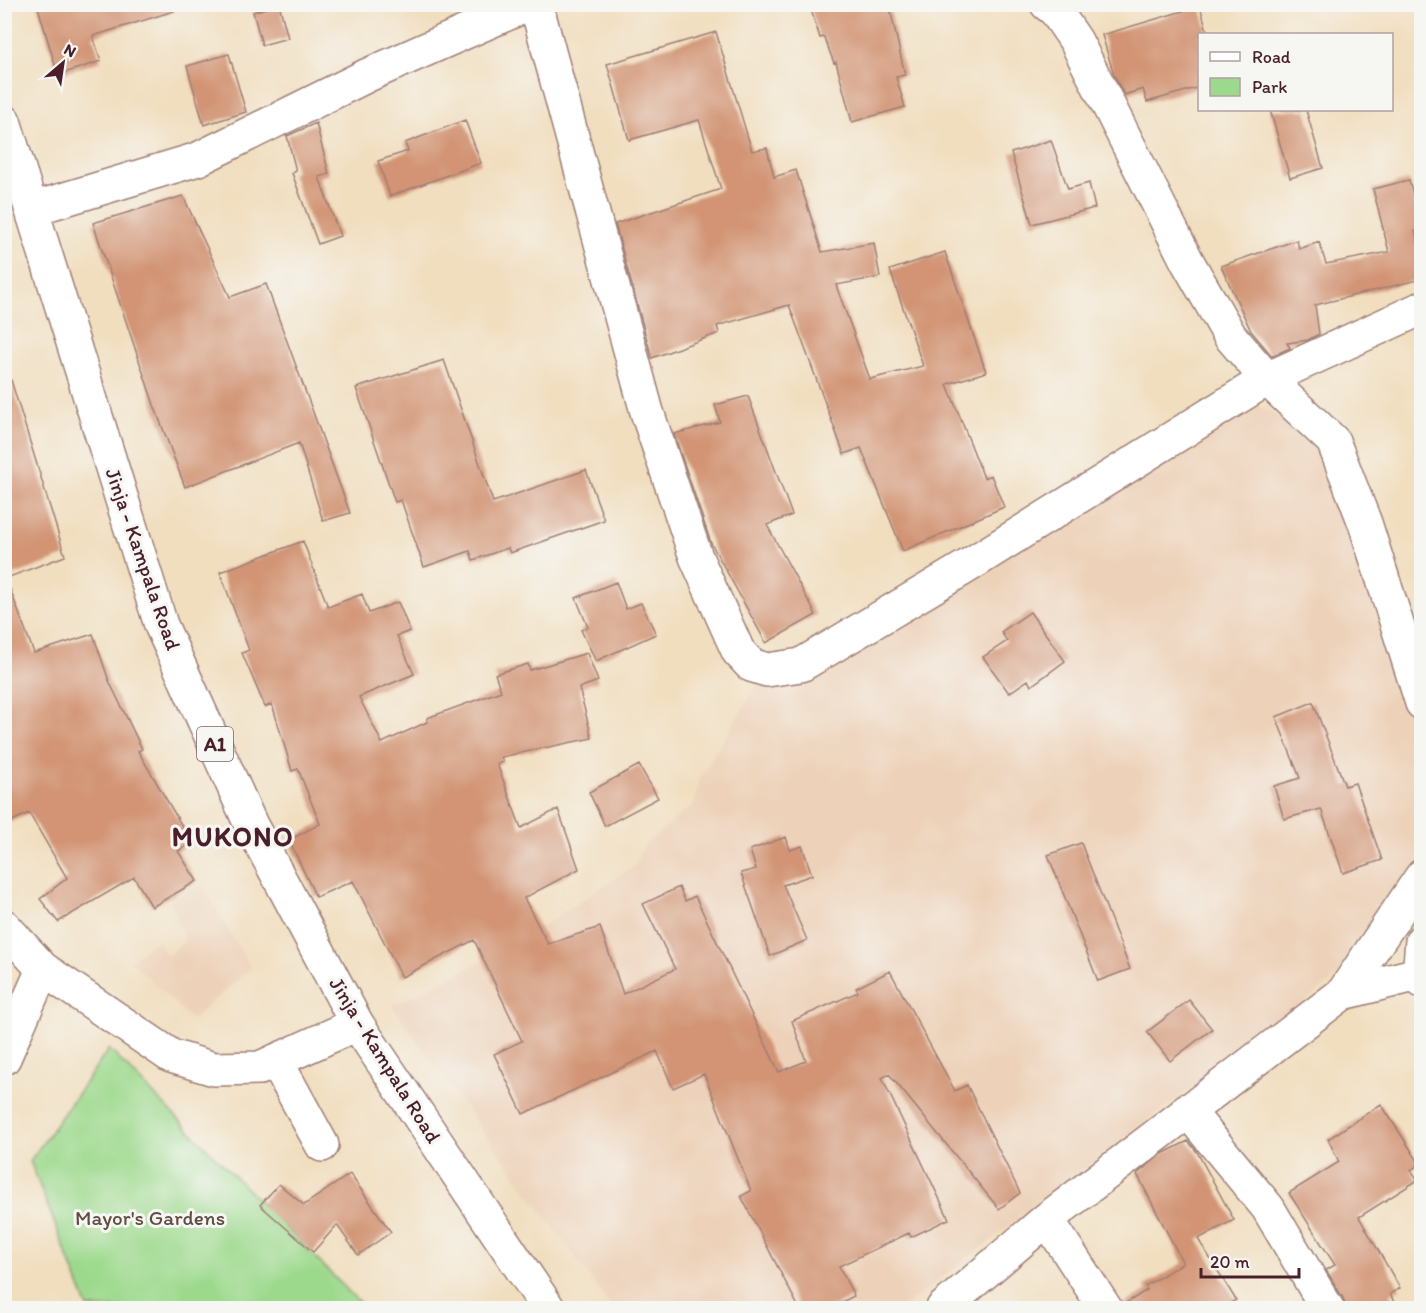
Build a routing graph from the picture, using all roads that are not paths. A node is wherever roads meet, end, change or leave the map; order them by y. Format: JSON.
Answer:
{"nodes":[{"id":1,"x":529,"y":4,"type":"edge"},
{"id":2,"x":536,"y":4,"type":"edge"},
{"id":3,"x":1047,"y":4,"type":"edge"},
{"id":4,"x":4,"y":121,"type":"edge"},
{"id":5,"x":32,"y":209,"type":"junction"},
{"id":6,"x":1422,"y":308,"type":"edge"},
{"id":7,"x":1267,"y":379,"type":"junction"},
{"id":8,"x":1422,"y":703,"type":"edge"},
{"id":9,"x":1422,"y":876,"type":"edge"},
{"id":10,"x":4,"y":926,"type":"edge"},
{"id":11,"x":1422,"y":941,"type":"edge"},
{"id":12,"x":43,"y":969,"type":"junction"},
{"id":13,"x":1421,"y":976,"type":"edge"},
{"id":14,"x":1343,"y":993,"type":"junction"},
{"id":15,"x":357,"y":1024,"type":"junction"},
{"id":16,"x":4,"y":1058,"type":"edge"},
{"id":17,"x":276,"y":1061,"type":"junction"},
{"id":18,"x":1187,"y":1110,"type":"junction"},
{"id":19,"x":322,"y":1145,"type":"dead end"},
{"id":20,"x":1047,"y":1219,"type":"junction"},
{"id":21,"x":548,"y":1308,"type":"edge"},
{"id":22,"x":943,"y":1308,"type":"edge"},
{"id":23,"x":1106,"y":1308,"type":"edge"},
{"id":24,"x":1327,"y":1308,"type":"edge"}],
"edges":[{"from":1,"to":5,"type":"main road"},
{"from":2,"to":7,"type":"main road"},
{"from":3,"to":7,"type":"main road"},
{"from":4,"to":5,"type":"main road","name":"Jinja - Kampala Road","number":"A1"},
{"from":5,"to":15,"type":"main road","name":"Jinja - Kampala Road","number":"A1"},
{"from":6,"to":7,"type":"main road"},
{"from":7,"to":8,"type":"main road"},
{"from":9,"to":14,"type":"main road"},
{"from":10,"to":12,"type":"main road"},
{"from":11,"to":13,"type":"main road"},
{"from":12,"to":16,"type":"main road"},
{"from":12,"to":17,"type":"main road"},
{"from":13,"to":14,"type":"main road"},
{"from":14,"to":18,"type":"main road"},
{"from":15,"to":17,"type":"main road"},
{"from":15,"to":21,"type":"main road","name":"Jinja - Kampala Road","number":"A1"},
{"from":17,"to":19,"type":"main road"},
{"from":18,"to":20,"type":"main road"},
{"from":18,"to":24,"type":"main road"},
{"from":20,"to":22,"type":"main road"},
{"from":20,"to":23,"type":"main road"}]}
